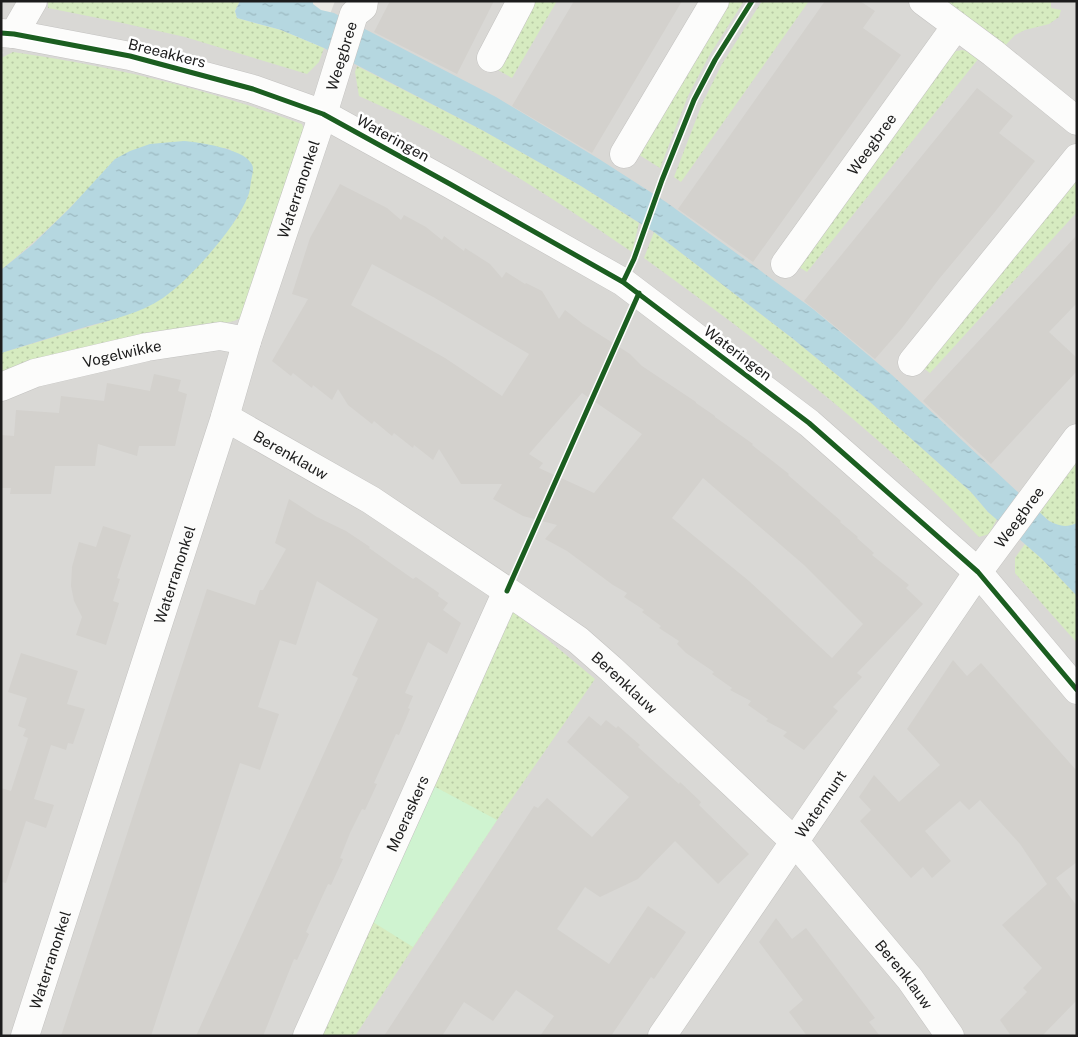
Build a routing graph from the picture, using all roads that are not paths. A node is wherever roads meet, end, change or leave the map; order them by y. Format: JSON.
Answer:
{"nodes":[{"id":1,"x":33,"y":1,"type":"edge"},
{"id":2,"x":521,"y":1,"type":"edge"},
{"id":3,"x":715,"y":1,"type":"edge"},
{"id":4,"x":923,"y":1,"type":"edge"},
{"id":5,"x":359,"y":8,"type":"edge"},
{"id":6,"x":956,"y":26,"type":"junction"},
{"id":7,"x":8,"y":34,"type":"edge"},
{"id":8,"x":491,"y":58,"type":"dead end"},
{"id":9,"x":323,"y":114,"type":"junction"},
{"id":10,"x":1077,"y":120,"type":"edge"},
{"id":11,"x":624,"y":154,"type":"dead end"},
{"id":12,"x":1077,"y":158,"type":"edge"},
{"id":13,"x":785,"y":264,"type":"dead end"},
{"id":14,"x":246,"y":341,"type":"junction"},
{"id":15,"x":912,"y":362,"type":"dead end"},
{"id":16,"x":1,"y":388,"type":"edge"},
{"id":17,"x":224,"y":417,"type":"junction"},
{"id":18,"x":1077,"y":438,"type":"edge"},
{"id":19,"x":978,"y":572,"type":"junction"},
{"id":20,"x":507,"y":591,"type":"junction"},
{"id":21,"x":1077,"y":690,"type":"edge"},
{"id":22,"x":795,"y":842,"type":"junction"},
{"id":23,"x":25,"y":1036,"type":"edge"},
{"id":24,"x":307,"y":1036,"type":"edge"},
{"id":25,"x":662,"y":1036,"type":"edge"},
{"id":26,"x":950,"y":1036,"type":"edge"}],
"edges":[{"from":1,"to":7,"type":"street"},
{"from":2,"to":8,"type":"street"},
{"from":3,"to":11,"type":"street"},
{"from":4,"to":6,"type":"street"},
{"from":5,"to":9,"type":"street","name":"Weegbree"},
{"from":6,"to":10,"type":"street"},
{"from":6,"to":13,"type":"street","name":"Weegbree"},
{"from":7,"to":9,"type":"street","name":"Breeakkers"},
{"from":9,"to":14,"type":"street","name":"Waterranonkel"},
{"from":9,"to":19,"type":"street","name":"Wateringen"},
{"from":12,"to":15,"type":"street"},
{"from":14,"to":16,"type":"street","name":"Vogelwikke"},
{"from":14,"to":17,"type":"street","name":"Waterranonkel"},
{"from":17,"to":20,"type":"street","name":"Berenklauw"},
{"from":17,"to":23,"type":"street","name":"Waterranonkel"},
{"from":18,"to":19,"type":"street","name":"Weegbree"},
{"from":19,"to":21,"type":"street","name":"Wateringen"},
{"from":19,"to":22,"type":"street","name":"Watermunt"},
{"from":20,"to":22,"type":"street","name":"Berenklauw"},
{"from":20,"to":24,"type":"street","name":"Moeraskers"},
{"from":22,"to":25,"type":"street","name":"Watermunt"},
{"from":22,"to":26,"type":"street","name":"Berenklauw"}]}
